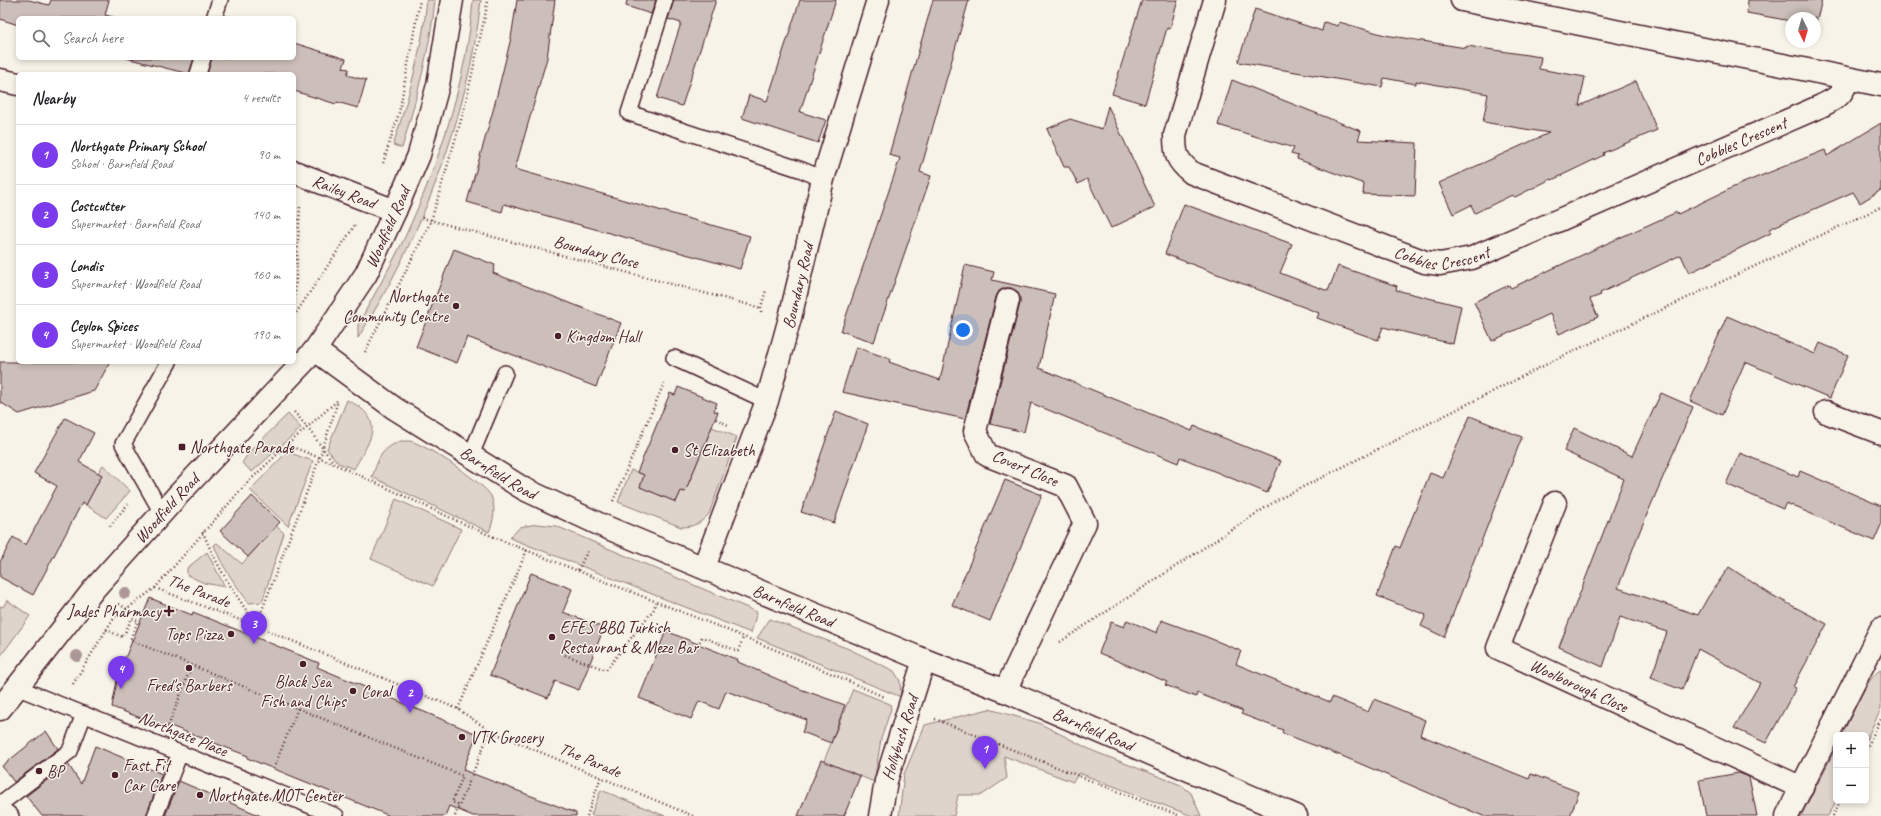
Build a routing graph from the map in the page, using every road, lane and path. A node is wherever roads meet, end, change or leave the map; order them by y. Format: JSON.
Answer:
{"nodes":[{"id":1,"x":220,"y":0,"type":"edge"},
{"id":2,"x":420,"y":0,"type":"edge"},
{"id":3,"x":452,"y":0,"type":"edge"},
{"id":4,"x":665,"y":0,"type":"edge"},
{"id":5,"x":878,"y":0,"type":"edge"},
{"id":6,"x":1215,"y":0,"type":"edge"},
{"id":7,"x":1462,"y":0,"type":"edge"},
{"id":8,"x":215,"y":16,"type":"edge"},
{"id":9,"x":202,"y":60,"type":"edge"},
{"id":10,"x":199,"y":72,"type":"edge"},
{"id":11,"x":1848,"y":79,"type":"junction"},
{"id":12,"x":0,"y":80,"type":"edge"},
{"id":13,"x":16,"y":84,"type":"edge"},
{"id":14,"x":1881,"y":85,"type":"edge"},
{"id":15,"x":298,"y":174,"type":"edge"},
{"id":16,"x":823,"y":179,"type":"junction"},
{"id":17,"x":371,"y":201,"type":"junction"},
{"id":18,"x":1881,"y":207,"type":"edge"},
{"id":19,"x":395,"y":211,"type":"junction"},
{"id":20,"x":296,"y":243,"type":"edge"},
{"id":21,"x":1008,"y":300,"type":"dead end"},
{"id":22,"x":296,"y":313,"type":"edge"},
{"id":23,"x":790,"y":318,"type":"junction"},
{"id":24,"x":315,"y":350,"type":"junction"},
{"id":25,"x":674,"y":358,"type":"joint"},
{"id":26,"x":168,"y":364,"type":"edge"},
{"id":27,"x":505,"y":374,"type":"dead end"},
{"id":28,"x":352,"y":377,"type":"junction"},
{"id":29,"x":338,"y":400,"type":"junction"},
{"id":30,"x":767,"y":401,"type":"junction"},
{"id":31,"x":1826,"y":412,"type":"dead end"},
{"id":32,"x":1881,"y":433,"type":"edge"},
{"id":33,"x":287,"y":445,"type":"junction"},
{"id":34,"x":471,"y":455,"type":"junction"},
{"id":35,"x":320,"y":457,"type":"junction"},
{"id":36,"x":1555,"y":502,"type":"dead end"},
{"id":37,"x":162,"y":513,"type":"junction"},
{"id":38,"x":601,"y":525,"type":"junction"},
{"id":39,"x":203,"y":532,"type":"junction"},
{"id":40,"x":527,"y":550,"type":"junction"},
{"id":41,"x":704,"y":567,"type":"junction"},
{"id":42,"x":578,"y":570,"type":"junction"},
{"id":43,"x":155,"y":588,"type":"junction"},
{"id":44,"x":656,"y":602,"type":"junction"},
{"id":45,"x":256,"y":626,"type":"junction"},
{"id":46,"x":1881,"y":629,"type":"edge"},
{"id":47,"x":106,"y":630,"type":"junction"},
{"id":48,"x":743,"y":638,"type":"junction"},
{"id":49,"x":1056,"y":645,"type":"dead end"},
{"id":50,"x":696,"y":648,"type":"dead end"},
{"id":51,"x":1875,"y":653,"type":"edge"},
{"id":52,"x":565,"y":655,"type":"dead end"},
{"id":53,"x":924,"y":660,"type":"junction"},
{"id":54,"x":191,"y":667,"type":"dead end"},
{"id":55,"x":16,"y":687,"type":"junction"},
{"id":56,"x":1005,"y":692,"type":"junction"},
{"id":57,"x":60,"y":705,"type":"junction"},
{"id":58,"x":298,"y":708,"type":"junction"},
{"id":59,"x":0,"y":709,"type":"edge"},
{"id":60,"x":458,"y":709,"type":"junction"},
{"id":61,"x":910,"y":709,"type":"junction"},
{"id":62,"x":84,"y":714,"type":"junction"},
{"id":63,"x":1881,"y":719,"type":"edge"},
{"id":64,"x":490,"y":731,"type":"junction"},
{"id":65,"x":1869,"y":743,"type":"edge"},
{"id":66,"x":284,"y":744,"type":"dead end"},
{"id":67,"x":161,"y":745,"type":"junction"},
{"id":68,"x":180,"y":753,"type":"junction"},
{"id":69,"x":601,"y":777,"type":"junction"},
{"id":70,"x":1802,"y":788,"type":"junction"},
{"id":71,"x":1839,"y":804,"type":"edge"},
{"id":72,"x":0,"y":805,"type":"edge"},
{"id":73,"x":460,"y":805,"type":"junction"},
{"id":74,"x":11,"y":816,"type":"edge"},
{"id":75,"x":155,"y":816,"type":"edge"},
{"id":76,"x":336,"y":816,"type":"edge"},
{"id":77,"x":455,"y":816,"type":"edge"},
{"id":78,"x":587,"y":816,"type":"edge"},
{"id":79,"x":694,"y":816,"type":"edge"},
{"id":80,"x":880,"y":816,"type":"edge"},
{"id":81,"x":1180,"y":816,"type":"edge"},
{"id":82,"x":1296,"y":816,"type":"edge"},
{"id":83,"x":1787,"y":816,"type":"edge"},
{"id":84,"x":1833,"y":816,"type":"edge"}],
"edges":[{"from":1,"to":8,"type":"lane"},
{"from":2,"to":17,"type":"path"},
{"from":3,"to":19,"type":"street","name":"Woodfield Road"},
{"from":4,"to":16,"type":"lane"},
{"from":5,"to":16,"type":"street","name":"Boundary Road"},
{"from":6,"to":11,"type":"street","name":"Cobbles Crescent"},
{"from":7,"to":11,"type":"street"},
{"from":9,"to":10,"type":"lane"},
{"from":11,"to":14,"type":"street"},
{"from":12,"to":13,"type":"street"},
{"from":15,"to":17,"type":"street","name":"Railey Road"},
{"from":15,"to":20,"type":"path"},
{"from":16,"to":23,"type":"street","name":"Boundary Road"},
{"from":17,"to":19,"type":"street","name":"Railey Road"},
{"from":17,"to":22,"type":"path"},
{"from":18,"to":49,"type":"path"},
{"from":19,"to":23,"type":"path","name":"Boundary Close"},
{"from":19,"to":24,"type":"street","name":"Woodfield Road"},
{"from":21,"to":56,"type":"street","name":"Covert Close"},
{"from":23,"to":30,"type":"street","name":"Boundary Road"},
{"from":24,"to":28,"type":"street","name":"Barnfield Road"},
{"from":24,"to":37,"type":"street","name":"Woodfield Road"},
{"from":25,"to":30,"type":"lane"},
{"from":25,"to":38,"type":"path"},
{"from":26,"to":37,"type":"lane"},
{"from":27,"to":34,"type":"lane"},
{"from":28,"to":29,"type":"path"},
{"from":28,"to":34,"type":"street","name":"Barnfield Road"},
{"from":29,"to":33,"type":"path"},
{"from":29,"to":35,"type":"path"},
{"from":30,"to":41,"type":"street","name":"Boundary Road"},
{"from":31,"to":32,"type":"street"},
{"from":33,"to":35,"type":"path"},
{"from":33,"to":39,"type":"path"},
{"from":34,"to":38,"type":"street","name":"Barnfield Road"},
{"from":35,"to":40,"type":"path"},
{"from":35,"to":45,"type":"path"},
{"from":36,"to":70,"type":"street","name":"Woolborough Close"},
{"from":37,"to":55,"type":"street","name":"Woodfield Road"},
{"from":38,"to":41,"type":"street","name":"Barnfield Road"},
{"from":38,"to":42,"type":"path"},
{"from":39,"to":43,"type":"path"},
{"from":39,"to":45,"type":"path"},
{"from":40,"to":42,"type":"path"},
{"from":40,"to":60,"type":"path"},
{"from":41,"to":53,"type":"street","name":"Barnfield Road"},
{"from":42,"to":44,"type":"path"},
{"from":43,"to":45,"type":"path","name":"The Parade"},
{"from":43,"to":47,"type":"path"},
{"from":44,"to":48,"type":"path"},
{"from":44,"to":52,"type":"path"},
{"from":45,"to":60,"type":"path","name":"The Parade"},
{"from":46,"to":51,"type":"street"},
{"from":47,"to":57,"type":"path"},
{"from":47,"to":58,"type":"path"},
{"from":48,"to":50,"type":"path"},
{"from":48,"to":61,"type":"path"},
{"from":51,"to":70,"type":"street"},
{"from":53,"to":56,"type":"street","name":"Barnfield Road"},
{"from":53,"to":61,"type":"street","name":"Hollybush Road"},
{"from":54,"to":67,"type":"path"},
{"from":55,"to":57,"type":"lane","name":"Northgate Place"},
{"from":55,"to":59,"type":"street","name":"Woodfield Road"},
{"from":56,"to":82,"type":"street","name":"Barnfield Road"},
{"from":57,"to":62,"type":"lane","name":"Northgate Place"},
{"from":58,"to":66,"type":"path"},
{"from":58,"to":73,"type":"path"},
{"from":60,"to":64,"type":"path","name":"The Parade"},
{"from":61,"to":80,"type":"street","name":"Hollybush Road"},
{"from":61,"to":81,"type":"path"},
{"from":62,"to":67,"type":"lane","name":"Northgate Place"},
{"from":62,"to":72,"type":"lane"},
{"from":63,"to":65,"type":"path"},
{"from":64,"to":69,"type":"path","name":"The Parade"},
{"from":64,"to":73,"type":"path"},
{"from":67,"to":68,"type":"lane","name":"Northgate Place"},
{"from":68,"to":75,"type":"lane"},
{"from":68,"to":76,"type":"lane","name":"Northgate Place"},
{"from":69,"to":78,"type":"path"},
{"from":69,"to":79,"type":"path","name":"The Parade"},
{"from":70,"to":83,"type":"street"},
{"from":71,"to":84,"type":"path"},
{"from":72,"to":74,"type":"lane"},
{"from":73,"to":77,"type":"path"}]}
